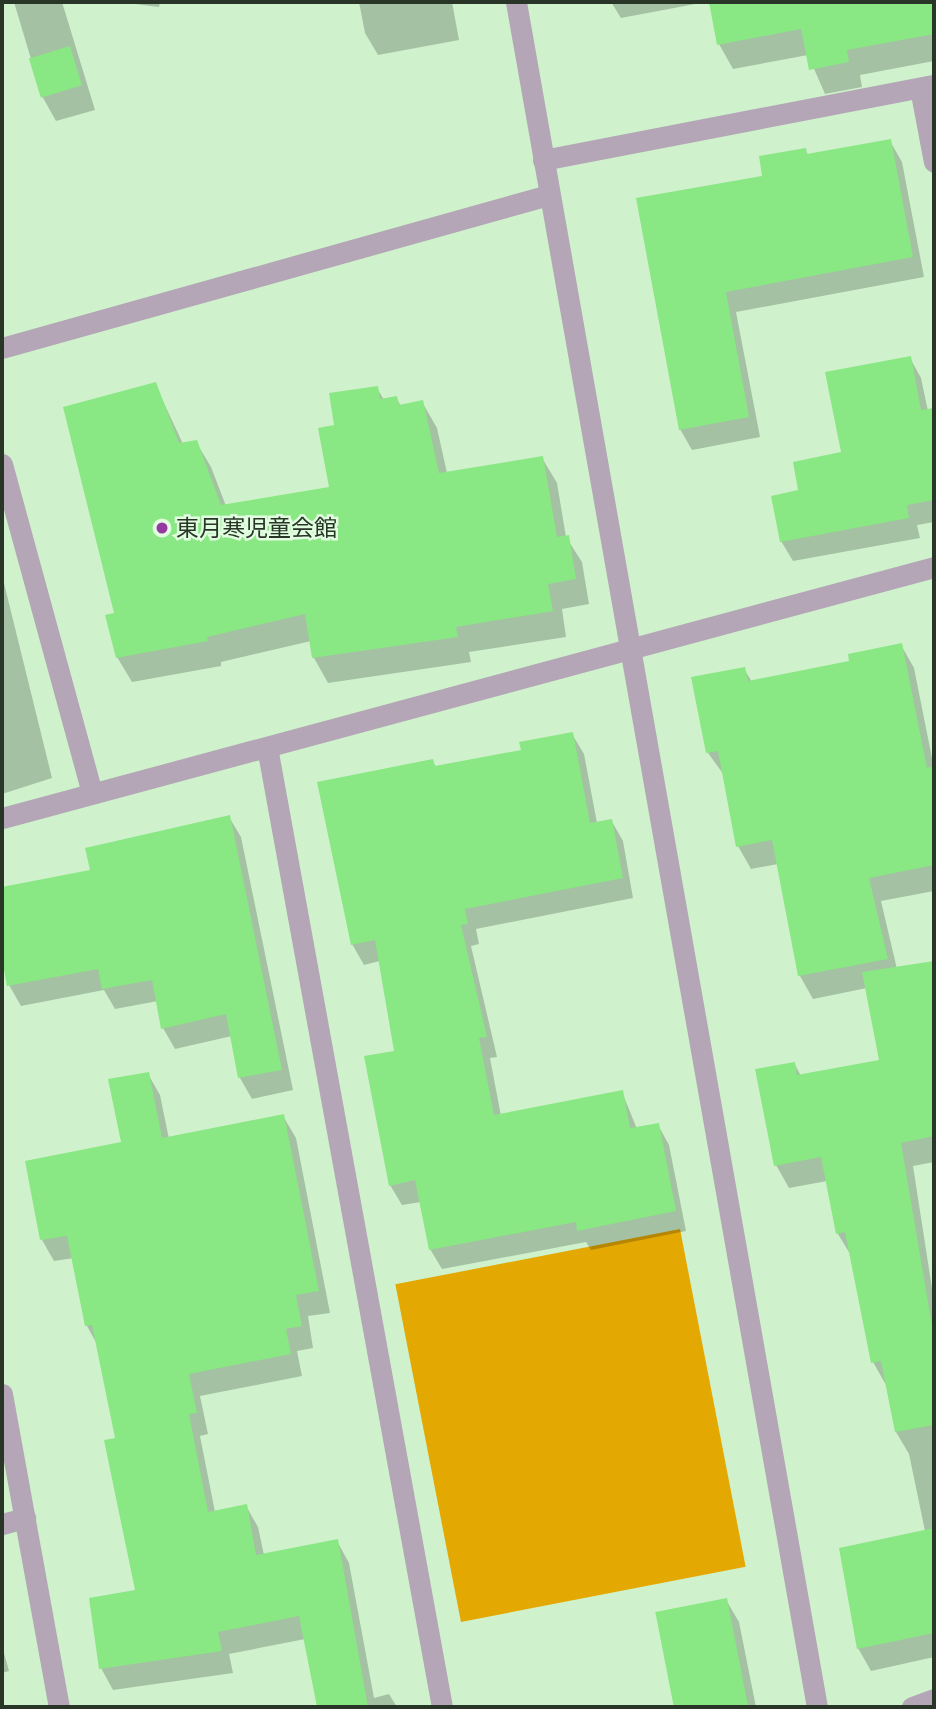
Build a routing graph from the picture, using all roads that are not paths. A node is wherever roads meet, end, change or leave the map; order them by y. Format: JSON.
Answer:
{"nodes":[{"id":1,"x":516,"y":2,"type":"edge"},
{"id":2,"x":927,"y":87,"type":"edge"},
{"id":3,"x":543,"y":160,"type":"junction"},
{"id":4,"x":934,"y":162,"type":"edge"},
{"id":5,"x":548,"y":195,"type":"junction"},
{"id":6,"x":2,"y":348,"type":"edge"},
{"id":7,"x":2,"y":464,"type":"edge"},
{"id":8,"x":934,"y":567,"type":"edge"},
{"id":9,"x":630,"y":648,"type":"junction"},
{"id":10,"x":267,"y":747,"type":"junction"},
{"id":11,"x":92,"y":793,"type":"junction"},
{"id":12,"x":2,"y":818,"type":"edge"},
{"id":13,"x":2,"y":1394,"type":"edge"},
{"id":14,"x":25,"y":1518,"type":"junction"},
{"id":15,"x":2,"y":1524,"type":"edge"},
{"id":16,"x":934,"y":1699,"type":"edge"},
{"id":17,"x":59,"y":1707,"type":"edge"},
{"id":18,"x":442,"y":1707,"type":"edge"},
{"id":19,"x":817,"y":1707,"type":"edge"},
{"id":20,"x":912,"y":1707,"type":"edge"}],
"edges":[{"from":1,"to":3,"type":"street"},
{"from":2,"to":3,"type":"street"},
{"from":2,"to":4,"type":"street"},
{"from":3,"to":5,"type":"street"},
{"from":5,"to":6,"type":"street"},
{"from":5,"to":9,"type":"street"},
{"from":7,"to":11,"type":"street"},
{"from":8,"to":9,"type":"street"},
{"from":9,"to":10,"type":"street"},
{"from":9,"to":19,"type":"street"},
{"from":10,"to":11,"type":"street"},
{"from":10,"to":18,"type":"street"},
{"from":11,"to":12,"type":"street"},
{"from":13,"to":14,"type":"street"},
{"from":14,"to":15,"type":"street"},
{"from":14,"to":17,"type":"street"},
{"from":16,"to":20,"type":"street"}]}
